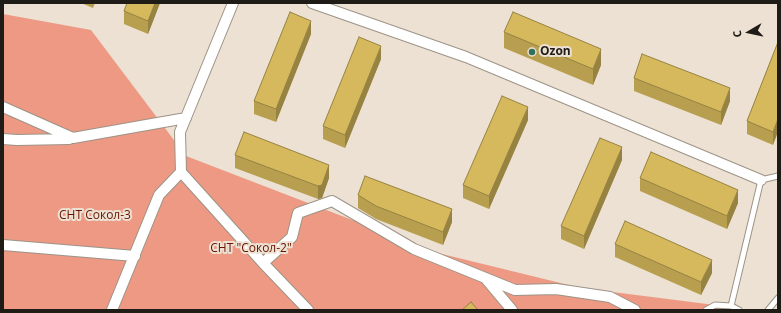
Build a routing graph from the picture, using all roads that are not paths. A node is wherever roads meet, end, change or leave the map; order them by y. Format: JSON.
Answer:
{"nodes":[{"id":1,"x":233,"y":3,"type":"edge"},
{"id":2,"x":312,"y":3,"type":"edge"},
{"id":3,"x":3,"y":107,"type":"edge"},
{"id":4,"x":186,"y":118,"type":"junction"},
{"id":5,"x":73,"y":138,"type":"junction"},
{"id":6,"x":3,"y":139,"type":"edge"},
{"id":7,"x":181,"y":172,"type":"junction"},
{"id":8,"x":778,"y":176,"type":"edge"},
{"id":9,"x":761,"y":180,"type":"junction"},
{"id":10,"x":3,"y":245,"type":"edge"},
{"id":11,"x":135,"y":256,"type":"junction"},
{"id":12,"x":264,"y":263,"type":"junction"},
{"id":13,"x":484,"y":278,"type":"junction"},
{"id":14,"x":515,"y":290,"type":"junction"},
{"id":15,"x":778,"y":298,"type":"edge"},
{"id":16,"x":731,"y":306,"type":"junction"},
{"id":17,"x":509,"y":307,"type":"edge"},
{"id":18,"x":112,"y":310,"type":"edge"},
{"id":19,"x":308,"y":310,"type":"edge"},
{"id":20,"x":635,"y":310,"type":"edge"},
{"id":21,"x":706,"y":310,"type":"edge"},
{"id":22,"x":739,"y":310,"type":"edge"},
{"id":23,"x":768,"y":310,"type":"edge"}],
"edges":[{"from":1,"to":4,"type":"street"},
{"from":2,"to":9,"type":"street"},
{"from":3,"to":5,"type":"street"},
{"from":4,"to":5,"type":"street"},
{"from":4,"to":7,"type":"street"},
{"from":5,"to":6,"type":"street"},
{"from":7,"to":11,"type":"street"},
{"from":7,"to":12,"type":"street"},
{"from":8,"to":9,"type":"lane"},
{"from":9,"to":16,"type":"lane"},
{"from":10,"to":11,"type":"street"},
{"from":11,"to":18,"type":"street"},
{"from":12,"to":13,"type":"street"},
{"from":12,"to":19,"type":"street"},
{"from":13,"to":14,"type":"street"},
{"from":13,"to":17,"type":"street"},
{"from":14,"to":17,"type":"street"},
{"from":14,"to":20,"type":"street"},
{"from":15,"to":23,"type":"lane"},
{"from":16,"to":21,"type":"lane"},
{"from":16,"to":22,"type":"lane"}]}
